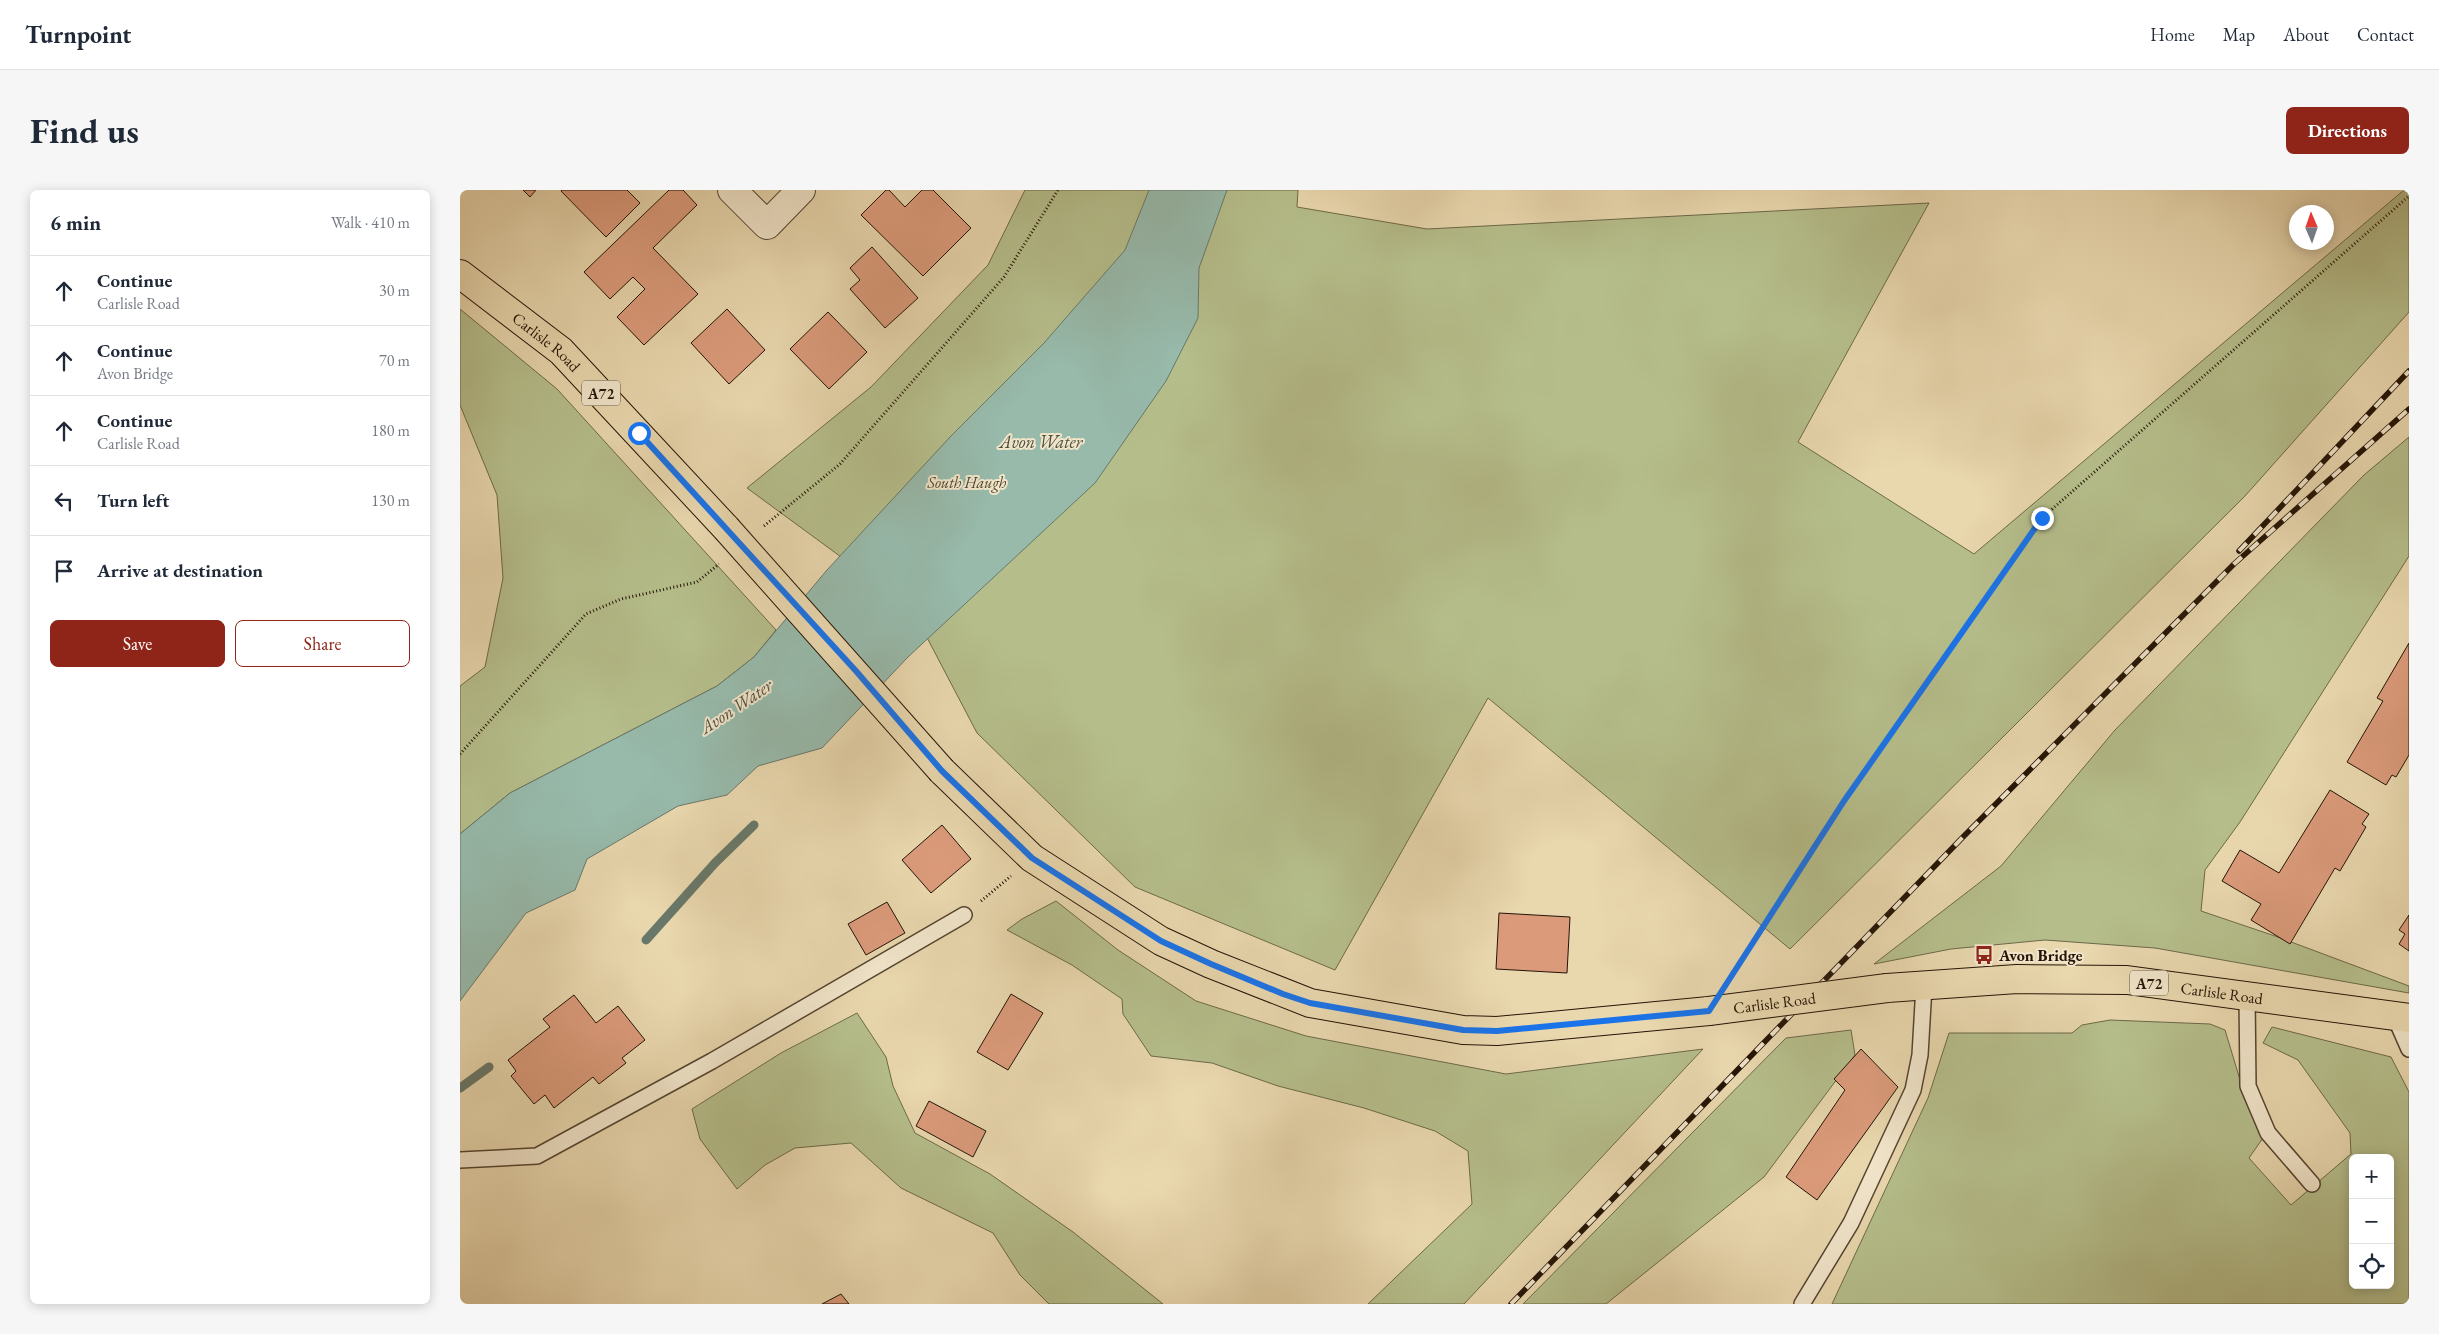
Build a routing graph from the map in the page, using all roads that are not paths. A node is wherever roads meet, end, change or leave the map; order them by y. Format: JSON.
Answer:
{"nodes":[{"id":1,"x":732,"y":190,"type":"edge"},
{"id":2,"x":801,"y":190,"type":"edge"},
{"id":3,"x":460,"y":274,"type":"edge"},
{"id":4,"x":964,"y":915,"type":"road end"},
{"id":5,"x":1924,"y":986,"type":"junction"},
{"id":6,"x":2246,"y":994,"type":"junction"},
{"id":7,"x":2401,"y":1016,"type":"edge"},
{"id":8,"x":2409,"y":1049,"type":"edge"},
{"id":9,"x":460,"y":1160,"type":"edge"},
{"id":10,"x":2312,"y":1184,"type":"dead end"},
{"id":11,"x":1802,"y":1304,"type":"edge"}],
"edges":[{"from":1,"to":2,"type":"street"},
{"from":3,"to":5,"type":"main road","name":"Carlisle Road","number":"A72","bridge":true},
{"from":4,"to":9,"type":"lane"},
{"from":5,"to":6,"type":"main road","name":"Carlisle Road","number":"A72"},
{"from":5,"to":11,"type":"lane"},
{"from":6,"to":7,"type":"main road","name":"Carlisle Road","number":"A72"},
{"from":6,"to":10,"type":"lane"},
{"from":7,"to":8,"type":"lane"}]}
